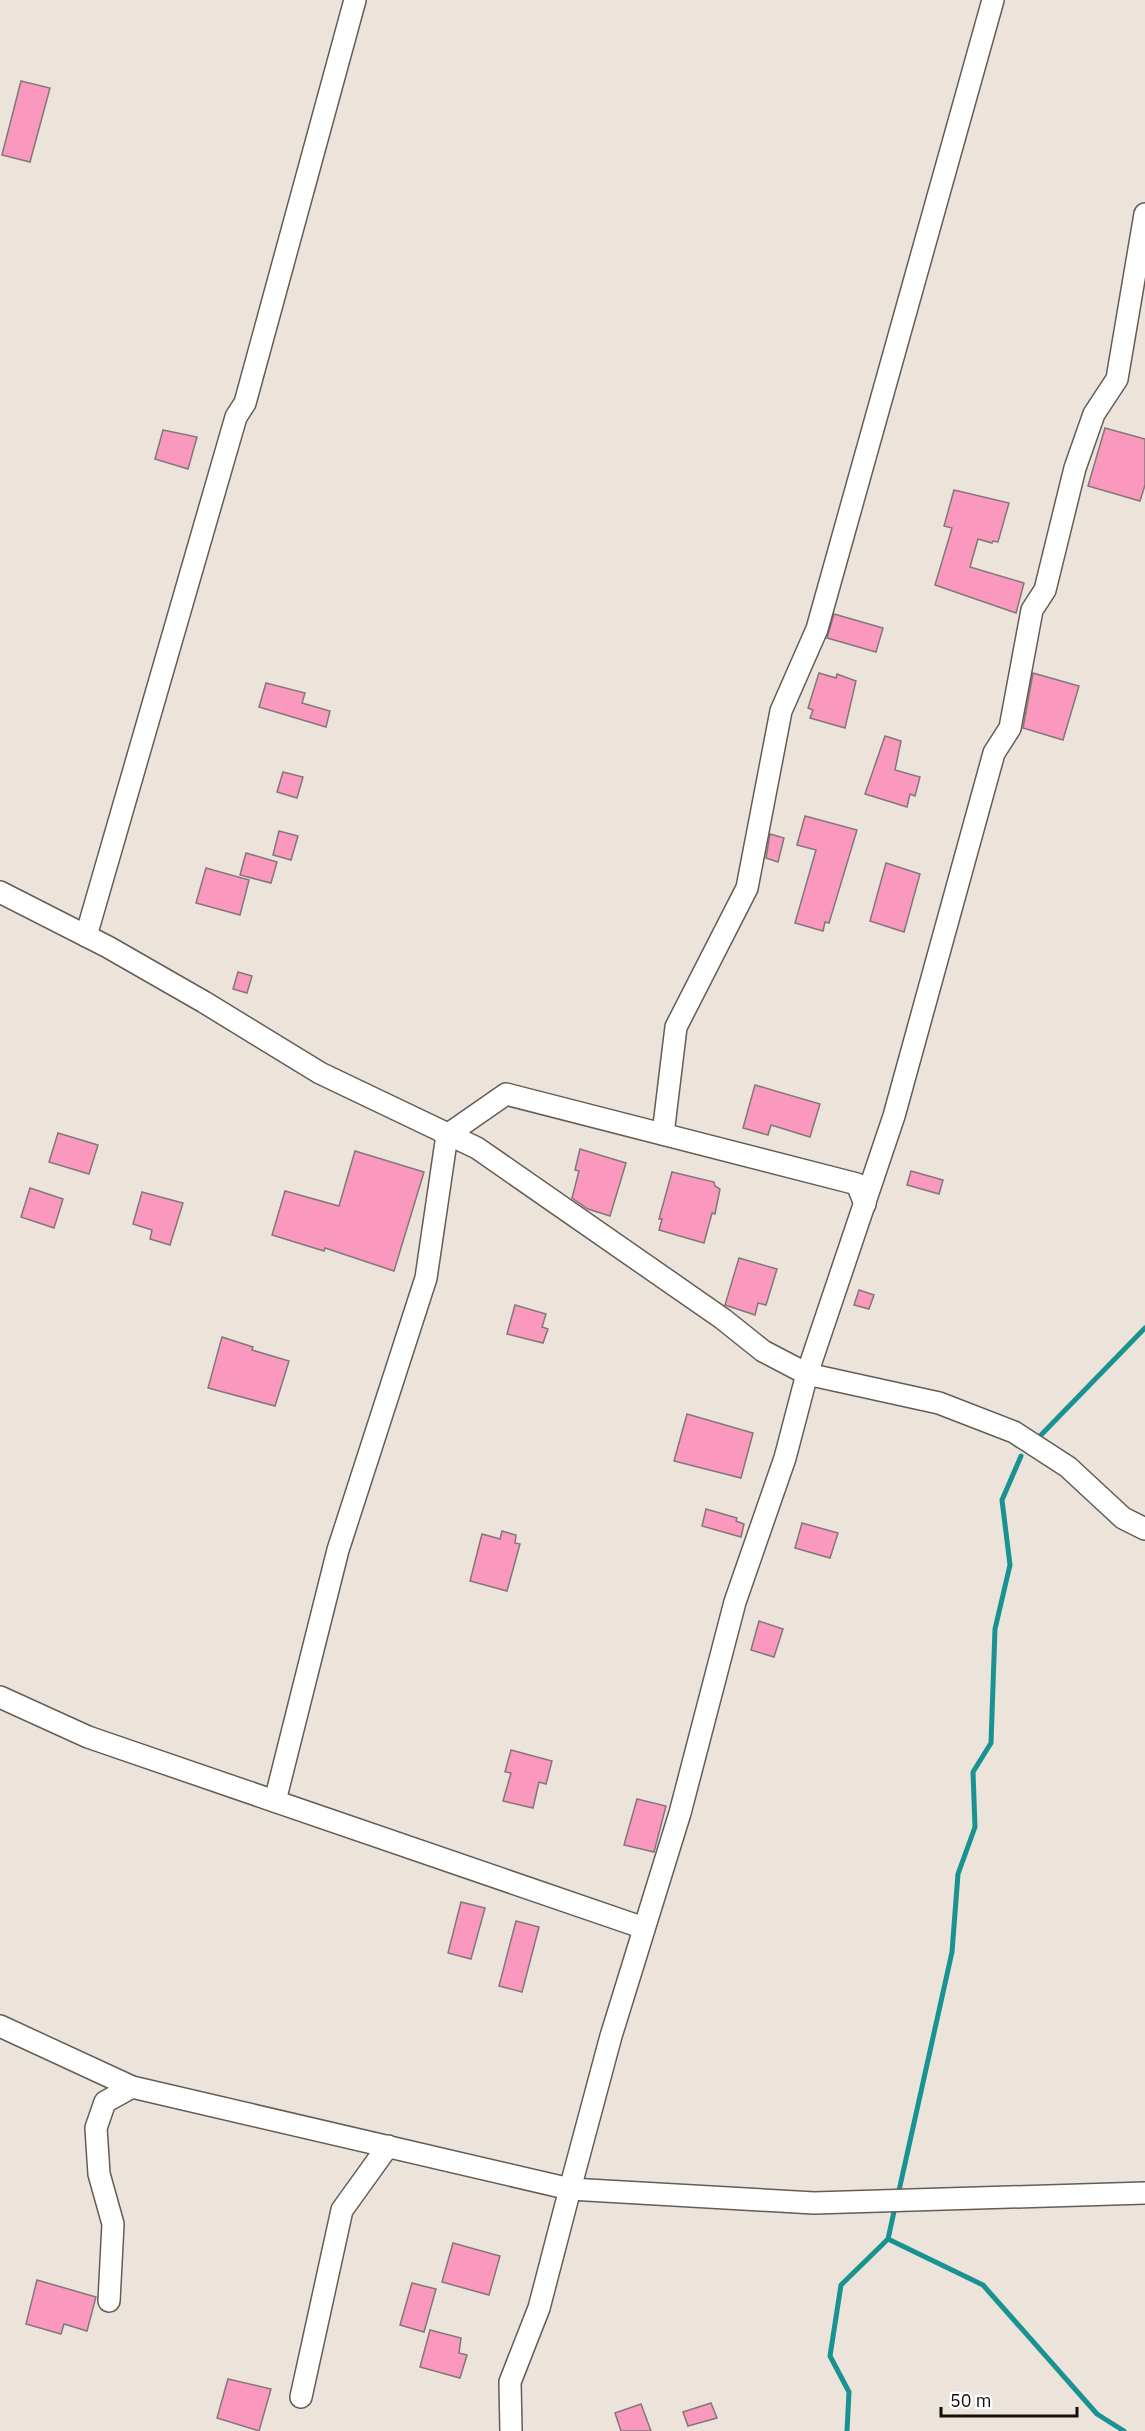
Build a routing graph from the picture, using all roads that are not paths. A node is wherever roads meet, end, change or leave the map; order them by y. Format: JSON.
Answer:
{"nodes":[{"id":1,"x":355,"y":0,"type":"edge"},
{"id":2,"x":993,"y":0,"type":"edge"},
{"id":3,"x":1145,"y":214,"type":"edge"},
{"id":4,"x":0,"y":892,"type":"edge"},
{"id":5,"x":86,"y":936,"type":"junction"},
{"id":6,"x":663,"y":1134,"type":"junction"},
{"id":7,"x":447,"y":1135,"type":"junction"},
{"id":8,"x":865,"y":1203,"type":"junction"},
{"id":9,"x":807,"y":1374,"type":"junction"},
{"id":10,"x":1145,"y":1529,"type":"edge"},
{"id":11,"x":0,"y":1697,"type":"edge"},
{"id":12,"x":275,"y":1801,"type":"junction"},
{"id":13,"x":644,"y":1928,"type":"junction"},
{"id":14,"x":0,"y":2026,"type":"edge"},
{"id":15,"x":132,"y":2087,"type":"junction"},
{"id":16,"x":388,"y":2146,"type":"junction"},
{"id":17,"x":570,"y":2189,"type":"junction"},
{"id":18,"x":1145,"y":2193,"type":"edge"},
{"id":19,"x":109,"y":2301,"type":"dead end"},
{"id":20,"x":300,"y":2397,"type":"dead end"},
{"id":21,"x":511,"y":2431,"type":"edge"}],
"edges":[{"from":1,"to":5,"type":"street"},
{"from":2,"to":6,"type":"street"},
{"from":3,"to":8,"type":"street"},
{"from":4,"to":5,"type":"street"},
{"from":5,"to":7,"type":"street"},
{"from":6,"to":7,"type":"street"},
{"from":6,"to":8,"type":"street"},
{"from":7,"to":9,"type":"street"},
{"from":7,"to":12,"type":"street"},
{"from":8,"to":9,"type":"street"},
{"from":9,"to":10,"type":"street"},
{"from":9,"to":13,"type":"street"},
{"from":11,"to":12,"type":"street"},
{"from":12,"to":13,"type":"street"},
{"from":13,"to":17,"type":"street"},
{"from":14,"to":15,"type":"street"},
{"from":15,"to":16,"type":"street"},
{"from":15,"to":19,"type":"street"},
{"from":16,"to":17,"type":"street"},
{"from":16,"to":20,"type":"street"},
{"from":17,"to":18,"type":"street"},
{"from":17,"to":21,"type":"street"}]}
